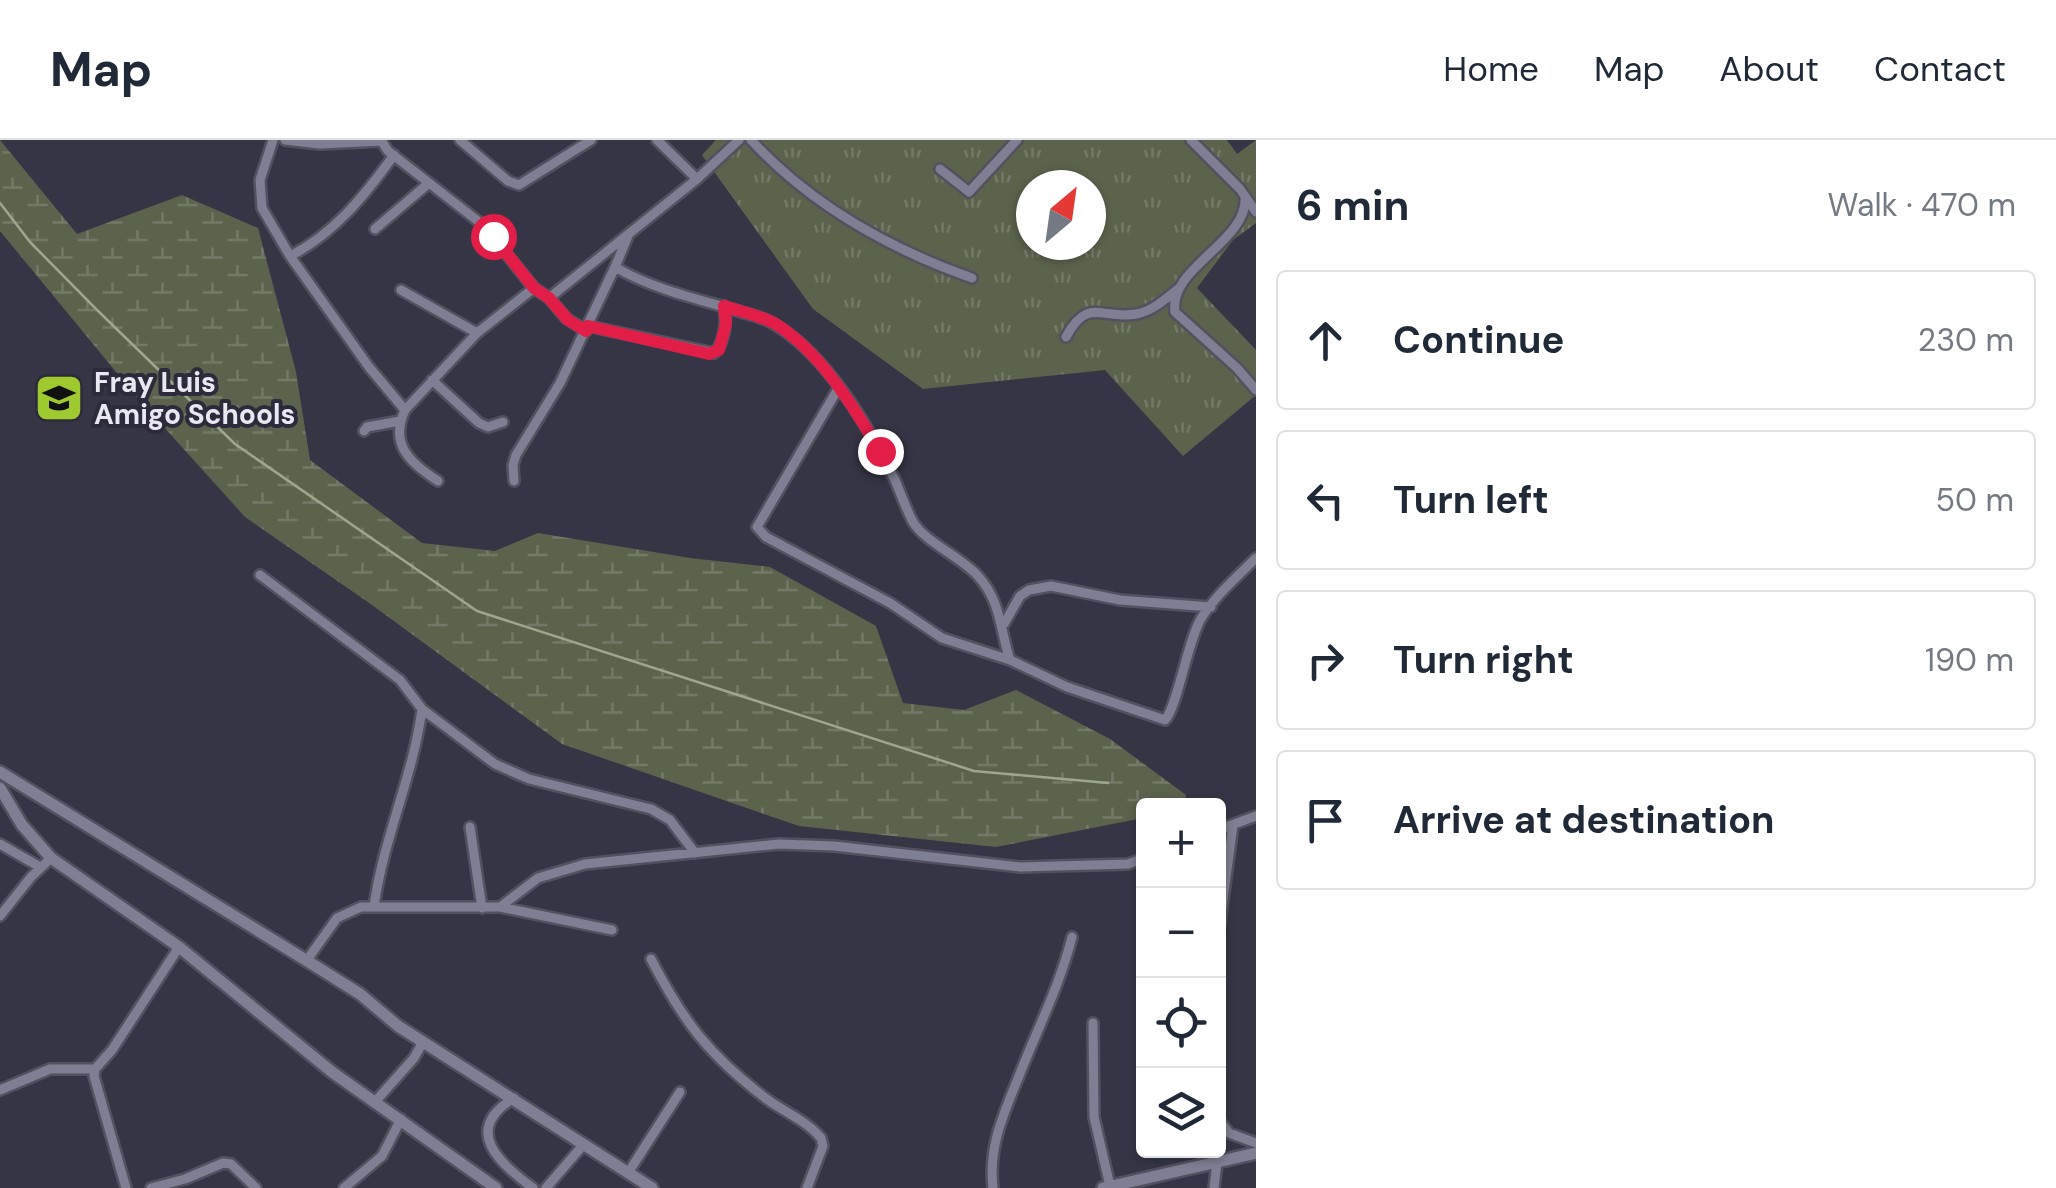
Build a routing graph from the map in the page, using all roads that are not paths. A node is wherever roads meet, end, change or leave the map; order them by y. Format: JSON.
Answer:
{"nodes":[{"id":1,"x":273,"y":140,"type":"edge"},
{"id":2,"x":285,"y":140,"type":"edge"},
{"id":3,"x":381,"y":140,"type":"edge"},
{"id":4,"x":460,"y":140,"type":"edge"},
{"id":5,"x":591,"y":140,"type":"edge"},
{"id":6,"x":658,"y":140,"type":"edge"},
{"id":7,"x":738,"y":140,"type":"edge"},
{"id":8,"x":751,"y":140,"type":"edge"},
{"id":9,"x":1018,"y":140,"type":"edge"},
{"id":10,"x":1190,"y":140,"type":"edge"},
{"id":11,"x":394,"y":155,"type":"junction"},
{"id":12,"x":940,"y":169,"type":"dead end"},
{"id":13,"x":697,"y":179,"type":"junction"},
{"id":14,"x":429,"y":184,"type":"junction"},
{"id":15,"x":1245,"y":196,"type":"junction"},
{"id":16,"x":1256,"y":211,"type":"edge"},
{"id":17,"x":376,"y":229,"type":"dead end"},
{"id":18,"x":628,"y":236,"type":"junction"},
{"id":19,"x":290,"y":256,"type":"junction"},
{"id":20,"x":616,"y":267,"type":"junction"},
{"id":21,"x":972,"y":278,"type":"dead end"},
{"id":22,"x":534,"y":288,"type":"junction"},
{"id":23,"x":1179,"y":288,"type":"junction"},
{"id":24,"x":401,"y":290,"type":"dead end"},
{"id":25,"x":549,"y":298,"type":"junction"},
{"id":26,"x":724,"y":306,"type":"junction"},
{"id":27,"x":587,"y":329,"type":"junction"},
{"id":28,"x":477,"y":332,"type":"junction"},
{"id":29,"x":1066,"y":337,"type":"dead end"},
{"id":30,"x":432,"y":380,"type":"junction"},
{"id":31,"x":839,"y":387,"type":"junction"},
{"id":32,"x":1256,"y":390,"type":"edge"},
{"id":33,"x":405,"y":410,"type":"junction"},
{"id":34,"x":400,"y":421,"type":"junction"},
{"id":35,"x":503,"y":422,"type":"dead end"},
{"id":36,"x":364,"y":431,"type":"dead end"},
{"id":37,"x":438,"y":481,"type":"dead end"},
{"id":38,"x":514,"y":481,"type":"dead end"},
{"id":39,"x":1256,"y":558,"type":"edge"},
{"id":40,"x":260,"y":574,"type":"dead end"},
{"id":41,"x":1210,"y":608,"type":"junction"},
{"id":42,"x":1004,"y":624,"type":"junction"},
{"id":43,"x":1010,"y":660,"type":"junction"},
{"id":44,"x":422,"y":709,"type":"junction"},
{"id":45,"x":0,"y":772,"type":"edge"},
{"id":46,"x":0,"y":788,"type":"edge"},
{"id":47,"x":1256,"y":816,"type":"edge"},
{"id":48,"x":1233,"y":824,"type":"junction"},
{"id":49,"x":1226,"y":827,"type":"edge"},
{"id":50,"x":470,"y":828,"type":"dead end"},
{"id":51,"x":0,"y":844,"type":"edge"},
{"id":52,"x":695,"y":852,"type":"junction"},
{"id":53,"x":51,"y":858,"type":"junction"},
{"id":54,"x":1136,"y":861,"type":"edge"},
{"id":55,"x":40,"y":867,"type":"junction"},
{"id":56,"x":1225,"y":888,"type":"edge"},
{"id":57,"x":500,"y":906,"type":"junction"},
{"id":58,"x":374,"y":907,"type":"junction"},
{"id":59,"x":482,"y":908,"type":"junction"},
{"id":60,"x":0,"y":916,"type":"edge"},
{"id":61,"x":612,"y":930,"type":"dead end"},
{"id":62,"x":1072,"y":937,"type":"dead end"},
{"id":63,"x":179,"y":947,"type":"junction"},
{"id":64,"x":651,"y":959,"type":"dead end"},
{"id":65,"x":307,"y":960,"type":"junction"},
{"id":66,"x":1092,"y":1023,"type":"dead end"},
{"id":67,"x":423,"y":1042,"type":"junction"},
{"id":68,"x":95,"y":1069,"type":"junction"},
{"id":69,"x":0,"y":1090,"type":"edge"},
{"id":70,"x":680,"y":1092,"type":"dead end"},
{"id":71,"x":514,"y":1098,"type":"junction"},
{"id":72,"x":374,"y":1102,"type":"junction"},
{"id":73,"x":400,"y":1119,"type":"junction"},
{"id":74,"x":1226,"y":1128,"type":"edge"},
{"id":75,"x":1256,"y":1143,"type":"edge"},
{"id":76,"x":584,"y":1144,"type":"junction"},
{"id":77,"x":1256,"y":1153,"type":"edge"},
{"id":78,"x":1216,"y":1162,"type":"junction"},
{"id":79,"x":633,"y":1180,"type":"edge"},
{"id":80,"x":1106,"y":1187,"type":"edge"},
{"id":81,"x":126,"y":1188,"type":"edge"},
{"id":82,"x":150,"y":1188,"type":"edge"},
{"id":83,"x":256,"y":1188,"type":"edge"},
{"id":84,"x":344,"y":1188,"type":"edge"},
{"id":85,"x":496,"y":1188,"type":"edge"},
{"id":86,"x":534,"y":1188,"type":"edge"},
{"id":87,"x":546,"y":1188,"type":"edge"},
{"id":88,"x":652,"y":1188,"type":"edge"},
{"id":89,"x":806,"y":1188,"type":"edge"},
{"id":90,"x":992,"y":1188,"type":"edge"},
{"id":91,"x":1214,"y":1188,"type":"edge"}],
"edges":[{"from":1,"to":19,"type":"street"},
{"from":2,"to":3,"type":"street"},
{"from":3,"to":11,"type":"street"},
{"from":4,"to":5,"type":"street"},
{"from":6,"to":13,"type":"street"},
{"from":7,"to":13,"type":"street"},
{"from":8,"to":21,"type":"street"},
{"from":9,"to":12,"type":"street"},
{"from":10,"to":15,"type":"street"},
{"from":11,"to":14,"type":"street"},
{"from":11,"to":19,"type":"street"},
{"from":13,"to":18,"type":"street"},
{"from":14,"to":17,"type":"street"},
{"from":14,"to":22,"type":"street"},
{"from":15,"to":16,"type":"street"},
{"from":15,"to":23,"type":"street"},
{"from":18,"to":20,"type":"street"},
{"from":18,"to":25,"type":"street"},
{"from":19,"to":33,"type":"street"},
{"from":20,"to":26,"type":"street"},
{"from":20,"to":27,"type":"street"},
{"from":22,"to":25,"type":"street"},
{"from":22,"to":28,"type":"street"},
{"from":23,"to":29,"type":"street"},
{"from":23,"to":32,"type":"street"},
{"from":24,"to":28,"type":"street"},
{"from":25,"to":27,"type":"street"},
{"from":26,"to":27,"type":"street"},
{"from":26,"to":31,"type":"street"},
{"from":27,"to":38,"type":"street"},
{"from":28,"to":30,"type":"street"},
{"from":30,"to":33,"type":"street"},
{"from":30,"to":35,"type":"street"},
{"from":31,"to":42,"type":"street"},
{"from":31,"to":43,"type":"street"},
{"from":33,"to":34,"type":"street"},
{"from":34,"to":36,"type":"street"},
{"from":34,"to":37,"type":"street"},
{"from":39,"to":41,"type":"street"},
{"from":40,"to":44,"type":"street"},
{"from":41,"to":42,"type":"street"},
{"from":41,"to":43,"type":"street"},
{"from":42,"to":43,"type":"street"},
{"from":44,"to":52,"type":"street"},
{"from":44,"to":58,"type":"street"},
{"from":45,"to":65,"type":"street"},
{"from":46,"to":53,"type":"street"},
{"from":47,"to":48,"type":"street"},
{"from":48,"to":49,"type":"street"},
{"from":48,"to":56,"type":"street"},
{"from":50,"to":59,"type":"street"},
{"from":51,"to":55,"type":"street"},
{"from":52,"to":54,"type":"street"},
{"from":52,"to":57,"type":"street"},
{"from":53,"to":55,"type":"street"},
{"from":53,"to":63,"type":"street"},
{"from":55,"to":60,"type":"street"},
{"from":57,"to":59,"type":"street"},
{"from":57,"to":61,"type":"street"},
{"from":58,"to":59,"type":"street"},
{"from":58,"to":65,"type":"street"},
{"from":62,"to":90,"type":"street"},
{"from":63,"to":68,"type":"street"},
{"from":63,"to":72,"type":"street"},
{"from":64,"to":89,"type":"street"},
{"from":65,"to":67,"type":"street"},
{"from":66,"to":80,"type":"street"},
{"from":67,"to":71,"type":"street"},
{"from":67,"to":72,"type":"street"},
{"from":68,"to":69,"type":"street"},
{"from":68,"to":81,"type":"street"},
{"from":70,"to":79,"type":"street"},
{"from":71,"to":76,"type":"street"},
{"from":71,"to":86,"type":"street"},
{"from":72,"to":73,"type":"street"},
{"from":73,"to":84,"type":"street"},
{"from":73,"to":85,"type":"street"},
{"from":74,"to":75,"type":"street"},
{"from":76,"to":79,"type":"street"},
{"from":76,"to":87,"type":"street"},
{"from":77,"to":78,"type":"street"},
{"from":78,"to":80,"type":"street"},
{"from":78,"to":91,"type":"street"},
{"from":79,"to":88,"type":"street"},
{"from":82,"to":83,"type":"street"}]}
